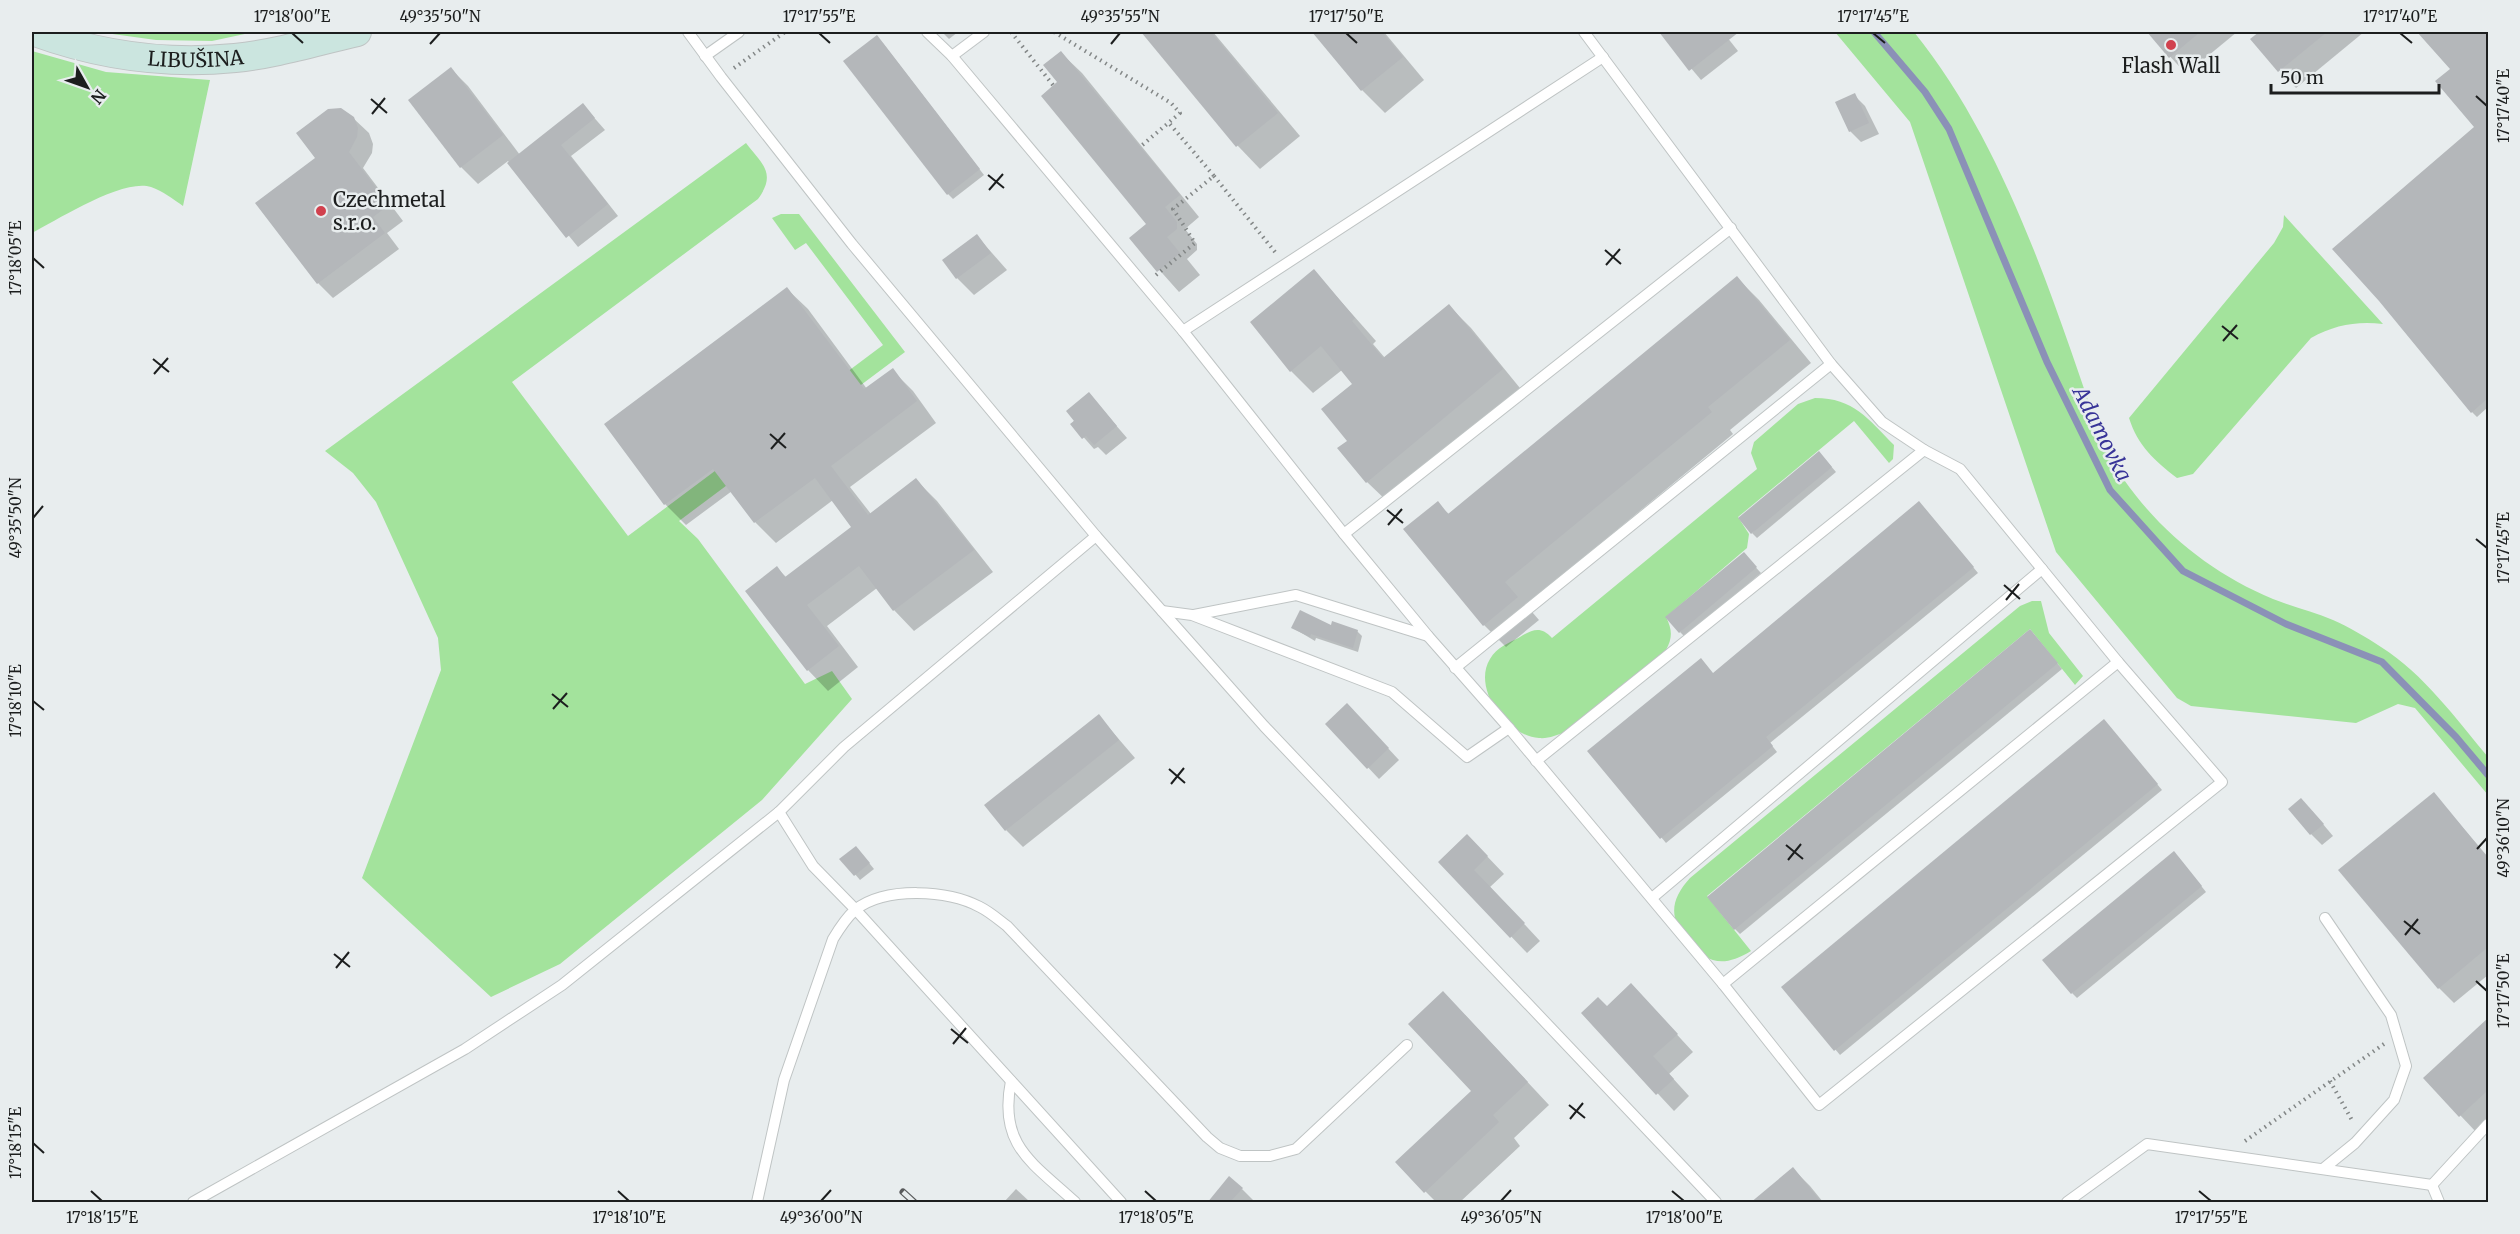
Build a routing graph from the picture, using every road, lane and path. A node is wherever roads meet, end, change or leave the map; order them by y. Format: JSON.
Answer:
{"nodes":[{"id":1,"x":35,"y":32,"type":"edge"},
{"id":2,"x":357,"y":32,"type":"edge"},
{"id":3,"x":688,"y":32,"type":"edge"},
{"id":4,"x":739,"y":32,"type":"edge"},
{"id":5,"x":785,"y":32,"type":"edge"},
{"id":6,"x":927,"y":32,"type":"edge"},
{"id":7,"x":984,"y":32,"type":"edge"},
{"id":8,"x":1011,"y":32,"type":"edge"},
{"id":9,"x":1054,"y":32,"type":"edge"},
{"id":10,"x":1584,"y":32,"type":"edge"},
{"id":11,"x":705,"y":56,"type":"junction"},
{"id":12,"x":952,"y":56,"type":"junction"},
{"id":13,"x":1604,"y":57,"type":"junction"},
{"id":14,"x":721,"y":77,"type":"junction"},
{"id":15,"x":1053,"y":85,"type":"dead end"},
{"id":16,"x":1169,"y":123,"type":"junction"},
{"id":17,"x":1140,"y":147,"type":"dead end"},
{"id":18,"x":1214,"y":176,"type":"junction"},
{"id":19,"x":1731,"y":228,"type":"junction"},
{"id":20,"x":1285,"y":265,"type":"junction"},
{"id":21,"x":1144,"y":285,"type":"junction"},
{"id":22,"x":1183,"y":331,"type":"junction"},
{"id":23,"x":1831,"y":364,"type":"junction"},
{"id":24,"x":1924,"y":450,"type":"junction"},
{"id":25,"x":1344,"y":534,"type":"junction"},
{"id":26,"x":1096,"y":536,"type":"junction"},
{"id":27,"x":2042,"y":569,"type":"junction"},
{"id":28,"x":1162,"y":611,"type":"junction"},
{"id":29,"x":1192,"y":615,"type":"junction"},
{"id":30,"x":1428,"y":636,"type":"junction"},
{"id":31,"x":2118,"y":662,"type":"junction"},
{"id":32,"x":1455,"y":668,"type":"junction"},
{"id":33,"x":1509,"y":728,"type":"junction"},
{"id":34,"x":1536,"y":761,"type":"junction"},
{"id":35,"x":779,"y":812,"type":"junction"},
{"id":36,"x":1652,"y":898,"type":"junction"},
{"id":37,"x":856,"y":910,"type":"junction"},
{"id":38,"x":2325,"y":918,"type":"dead end"},
{"id":39,"x":1723,"y":984,"type":"junction"},
{"id":40,"x":2397,"y":1035,"type":"junction"},
{"id":41,"x":1407,"y":1045,"type":"dead end"},
{"id":42,"x":1011,"y":1081,"type":"junction"},
{"id":43,"x":2330,"y":1081,"type":"junction"},
{"id":44,"x":2488,"y":1124,"type":"edge"},
{"id":45,"x":2361,"y":1137,"type":"junction"},
{"id":46,"x":2224,"y":1155,"type":"junction"},
{"id":47,"x":2323,"y":1169,"type":"junction"},
{"id":48,"x":2432,"y":1185,"type":"junction"},
{"id":49,"x":193,"y":1203,"type":"edge"},
{"id":50,"x":757,"y":1203,"type":"edge"},
{"id":51,"x":1075,"y":1203,"type":"edge"},
{"id":52,"x":1121,"y":1203,"type":"edge"},
{"id":53,"x":1716,"y":1203,"type":"edge"},
{"id":54,"x":2067,"y":1203,"type":"edge"},
{"id":55,"x":2439,"y":1203,"type":"edge"}],
"edges":[{"from":1,"to":2,"type":"street","name":"LIBUŠINA"},
{"from":3,"to":11,"type":"lane"},
{"from":4,"to":11,"type":"lane"},
{"from":5,"to":14,"type":"path"},
{"from":6,"to":12,"type":"lane"},
{"from":7,"to":12,"type":"lane"},
{"from":8,"to":15,"type":"path"},
{"from":9,"to":16,"type":"path"},
{"from":10,"to":13,"type":"lane"},
{"from":11,"to":14,"type":"lane"},
{"from":12,"to":21,"type":"lane"},
{"from":13,"to":19,"type":"lane"},
{"from":13,"to":20,"type":"lane"},
{"from":14,"to":26,"type":"lane"},
{"from":16,"to":17,"type":"path"},
{"from":16,"to":18,"type":"path"},
{"from":18,"to":20,"type":"path"},
{"from":18,"to":21,"type":"path"},
{"from":19,"to":23,"type":"lane"},
{"from":19,"to":25,"type":"lane"},
{"from":20,"to":22,"type":"lane"},
{"from":21,"to":22,"type":"lane"},
{"from":22,"to":25,"type":"lane"},
{"from":23,"to":24,"type":"lane"},
{"from":23,"to":32,"type":"lane"},
{"from":24,"to":27,"type":"lane"},
{"from":24,"to":34,"type":"lane"},
{"from":25,"to":30,"type":"lane"},
{"from":26,"to":28,"type":"lane"},
{"from":26,"to":35,"type":"lane"},
{"from":27,"to":31,"type":"lane"},
{"from":27,"to":36,"type":"lane"},
{"from":28,"to":29,"type":"lane"},
{"from":28,"to":53,"type":"lane"},
{"from":29,"to":30,"type":"lane"},
{"from":29,"to":33,"type":"lane"},
{"from":30,"to":32,"type":"lane"},
{"from":31,"to":39,"type":"lane"},
{"from":31,"to":39,"type":"lane"},
{"from":32,"to":33,"type":"lane"},
{"from":33,"to":34,"type":"lane"},
{"from":34,"to":36,"type":"lane"},
{"from":35,"to":37,"type":"lane"},
{"from":35,"to":49,"type":"lane"},
{"from":36,"to":39,"type":"lane"},
{"from":37,"to":41,"type":"lane"},
{"from":37,"to":42,"type":"lane"},
{"from":37,"to":50,"type":"lane"},
{"from":38,"to":40,"type":"lane"},
{"from":40,"to":43,"type":"path"},
{"from":40,"to":45,"type":"lane"},
{"from":42,"to":51,"type":"lane"},
{"from":42,"to":52,"type":"lane"},
{"from":43,"to":45,"type":"path"},
{"from":43,"to":46,"type":"path"},
{"from":44,"to":48,"type":"lane"},
{"from":45,"to":47,"type":"lane"},
{"from":46,"to":47,"type":"lane"},
{"from":46,"to":54,"type":"lane"},
{"from":47,"to":48,"type":"lane"},
{"from":48,"to":55,"type":"lane"}]}
